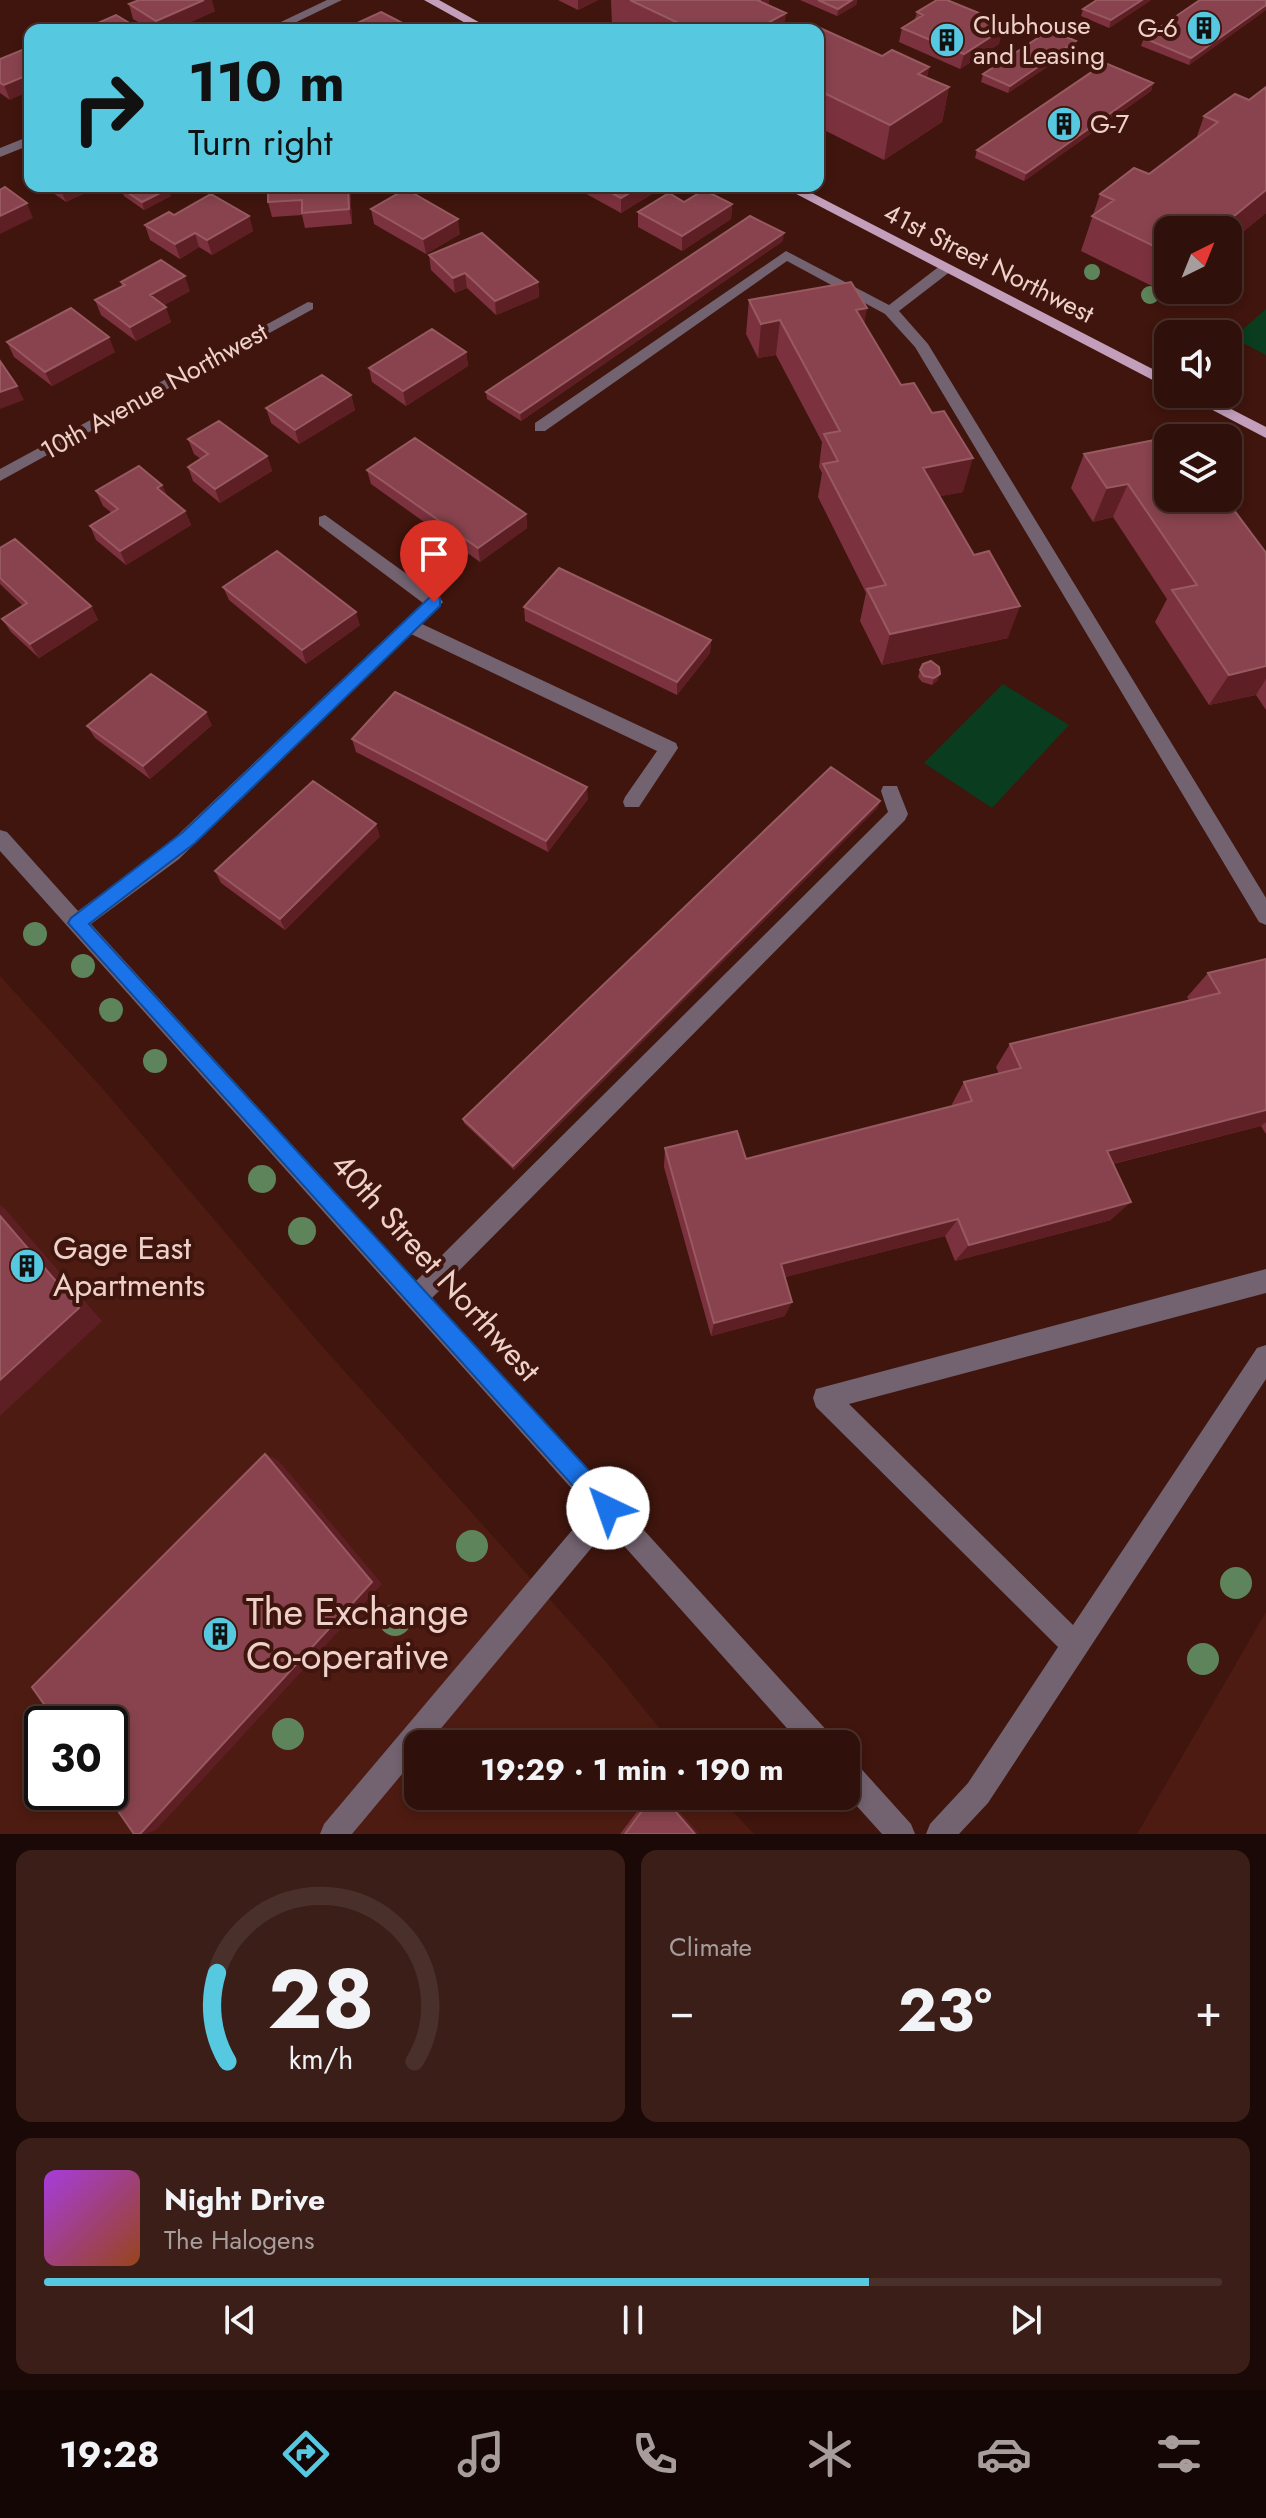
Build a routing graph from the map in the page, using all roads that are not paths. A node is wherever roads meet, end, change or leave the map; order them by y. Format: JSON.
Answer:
{"nodes":[{"id":1,"x":336,"y":0,"type":"edge"},
{"id":2,"x":430,"y":0,"type":"edge"},
{"id":3,"x":283,"y":24,"type":"edge"},
{"id":4,"x":476,"y":24,"type":"edge"},
{"id":5,"x":24,"y":143,"type":"edge"},
{"id":6,"x":0,"y":153,"type":"edge"},
{"id":7,"x":800,"y":192,"type":"edge"},
{"id":8,"x":946,"y":268,"type":"junction"},
{"id":9,"x":308,"y":306,"type":"dead end"},
{"id":10,"x":890,"y":311,"type":"junction"},
{"id":11,"x":1154,"y":376,"type":"edge"},
{"id":12,"x":1217,"y":408,"type":"edge"},
{"id":13,"x":540,"y":427,"type":"dead end"},
{"id":14,"x":1266,"y":433,"type":"edge"},
{"id":15,"x":0,"y":476,"type":"edge"},
{"id":16,"x":325,"y":521,"type":"dead end"},
{"id":17,"x":410,"y":626,"type":"junction"},
{"id":18,"x":890,"y":791,"type":"dead end"},
{"id":19,"x":632,"y":802,"type":"dead end"},
{"id":20,"x":0,"y":838,"type":"edge"},
{"id":21,"x":1266,"y":916,"type":"edge"},
{"id":22,"x":77,"y":923,"type":"junction"},
{"id":23,"x":1266,"y":1281,"type":"edge"},
{"id":24,"x":417,"y":1297,"type":"junction"},
{"id":25,"x":1266,"y":1357,"type":"edge"},
{"id":26,"x":608,"y":1508,"type":"junction"},
{"id":27,"x":1075,"y":1645,"type":"junction"},
{"id":28,"x":807,"y":1730,"type":"edge"},
{"id":29,"x":860,"y":1789,"type":"edge"},
{"id":30,"x":334,"y":1834,"type":"edge"},
{"id":31,"x":901,"y":1834,"type":"edge"},
{"id":32,"x":940,"y":1834,"type":"edge"}],
"edges":[{"from":1,"to":3,"type":"street"},
{"from":2,"to":4,"type":"main road"},
{"from":5,"to":6,"type":"street"},
{"from":7,"to":8,"type":"main road","name":"41st Street Northwest"},
{"from":8,"to":10,"type":"street"},
{"from":8,"to":11,"type":"main road","name":"41st Street Northwest"},
{"from":9,"to":15,"type":"street","name":"10th Avenue Northwest"},
{"from":10,"to":13,"type":"street"},
{"from":10,"to":21,"type":"street"},
{"from":12,"to":14,"type":"main road"},
{"from":16,"to":17,"type":"street"},
{"from":17,"to":19,"type":"street"},
{"from":17,"to":22,"type":"street"},
{"from":18,"to":24,"type":"street"},
{"from":20,"to":22,"type":"street","name":"40th Street Northwest"},
{"from":22,"to":24,"type":"street","name":"40th Street Northwest"},
{"from":23,"to":27,"type":"street"},
{"from":24,"to":26,"type":"street","name":"40th Street Northwest"},
{"from":25,"to":27,"type":"street"},
{"from":26,"to":28,"type":"street","name":"40th Street Northwest"},
{"from":26,"to":30,"type":"street"},
{"from":27,"to":32,"type":"street"},
{"from":29,"to":31,"type":"street"}]}
